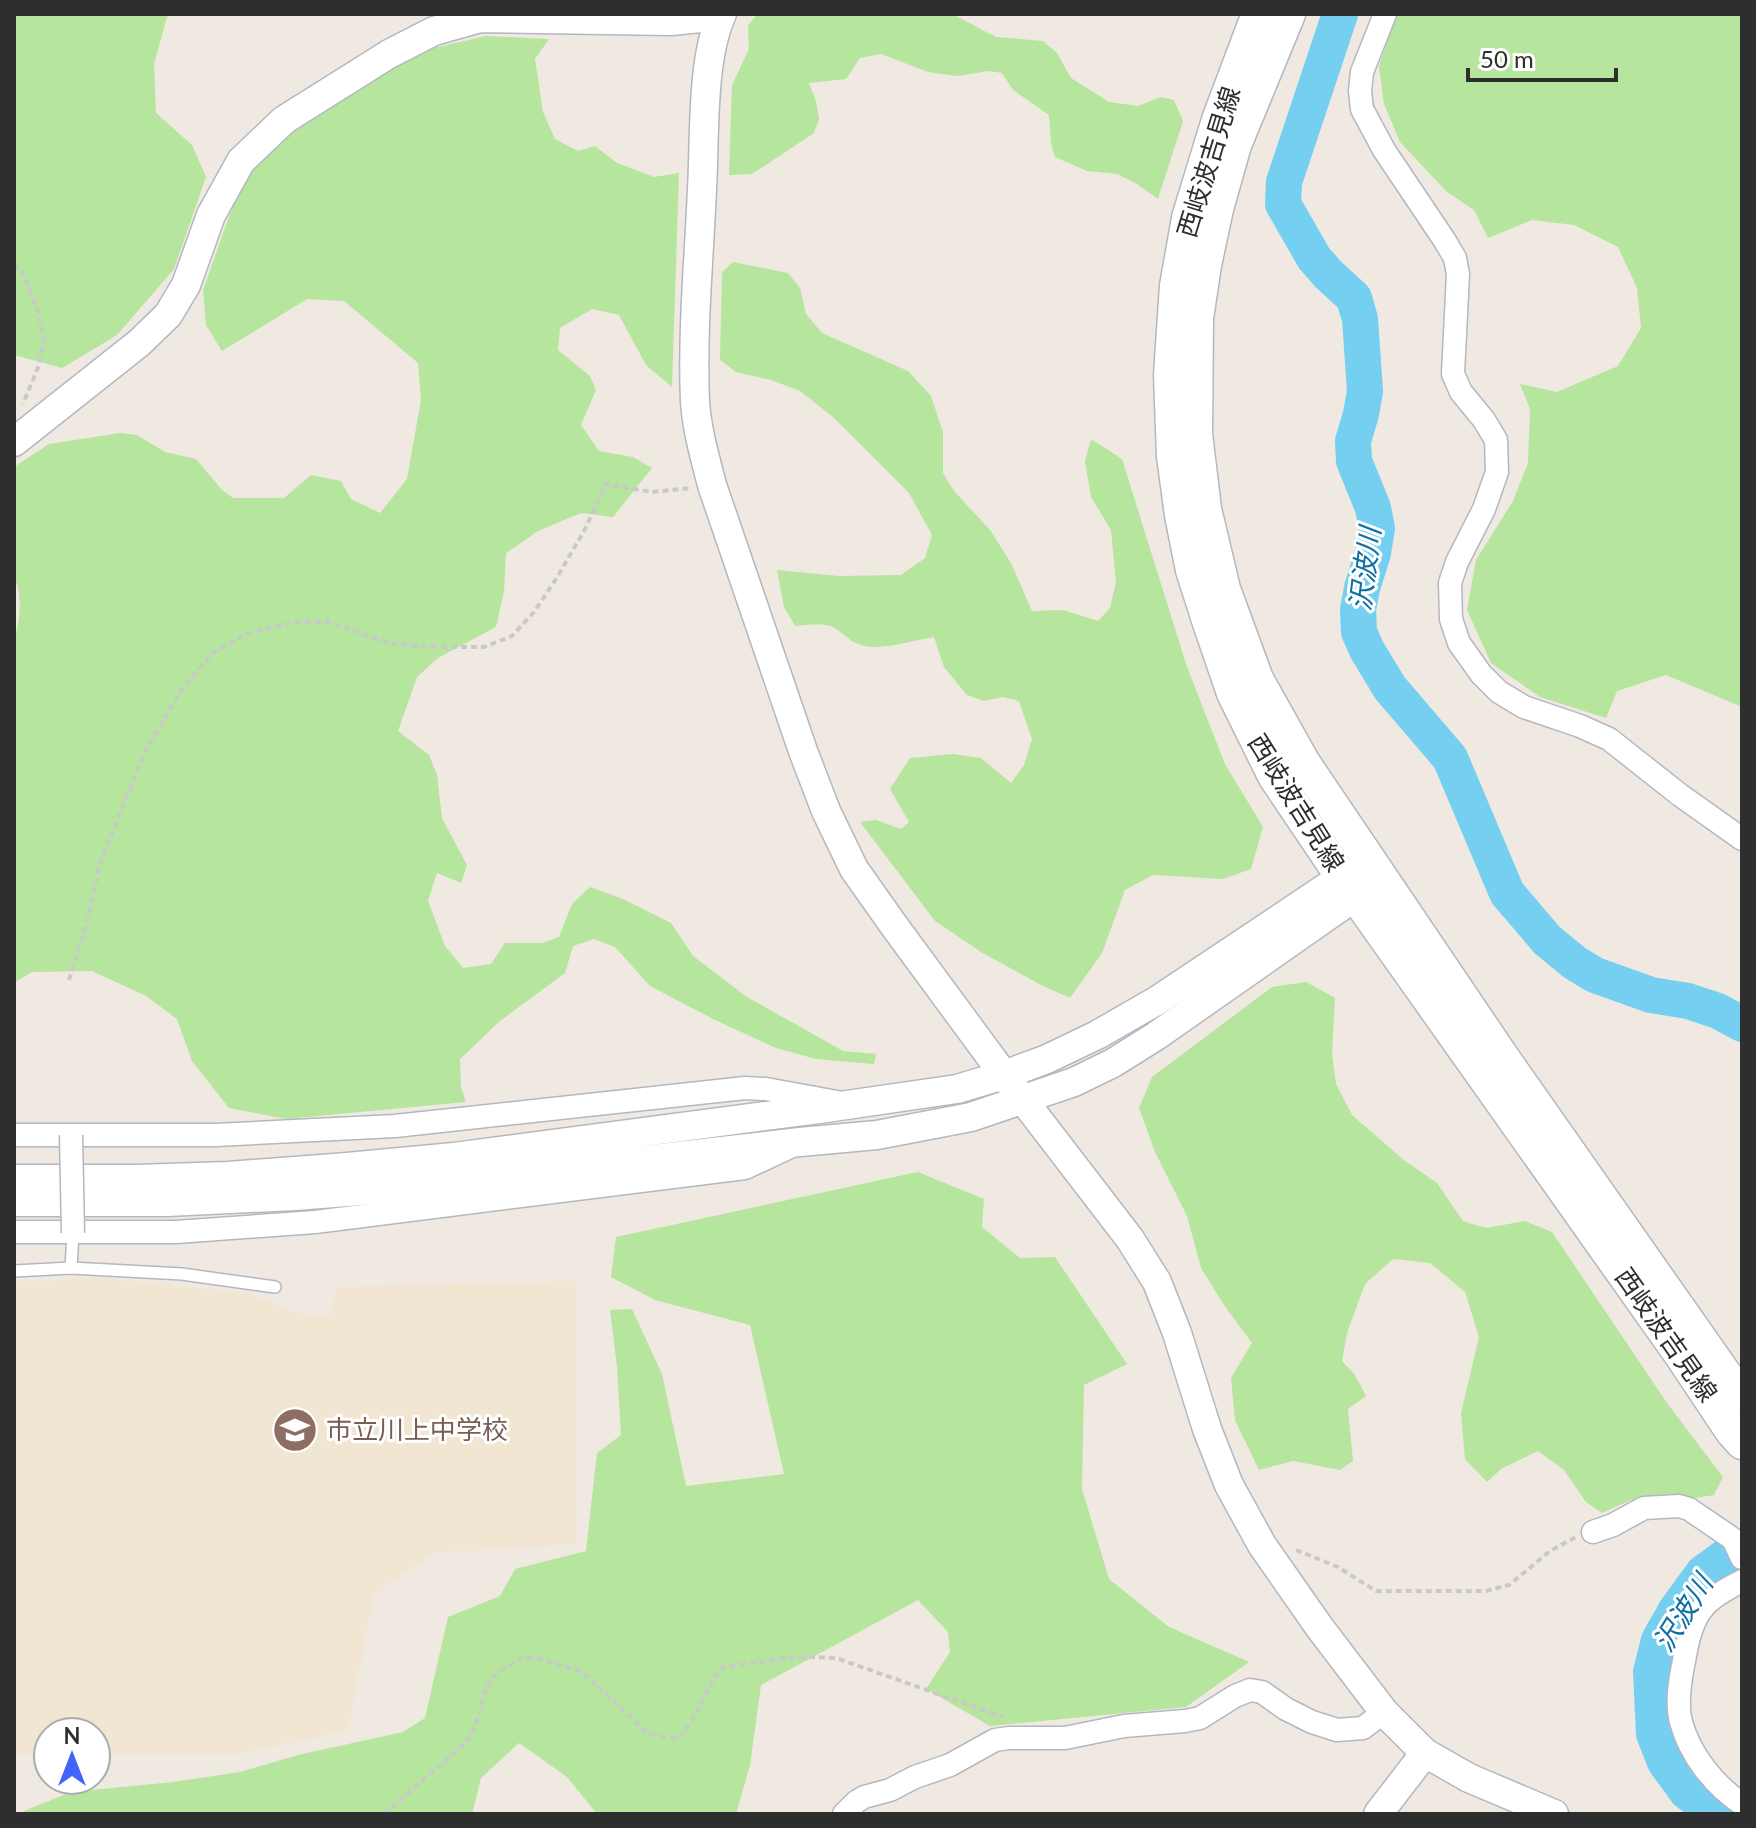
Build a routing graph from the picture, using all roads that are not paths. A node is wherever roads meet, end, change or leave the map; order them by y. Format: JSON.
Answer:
{"nodes":[{"id":1,"x":1258,"y":14,"type":"edge"},
{"id":2,"x":1289,"y":14,"type":"edge"},
{"id":3,"x":1385,"y":14,"type":"edge"},
{"id":4,"x":721,"y":15,"type":"edge"},
{"id":5,"x":14,"y":442,"type":"edge"},
{"id":6,"x":1742,"y":839,"type":"edge"},
{"id":7,"x":1373,"y":867,"type":"junction"},
{"id":8,"x":1349,"y":886,"type":"junction"},
{"id":9,"x":1004,"y":1075,"type":"junction"},
{"id":10,"x":1023,"y":1100,"type":"junction"},
{"id":11,"x":853,"y":1104,"type":"junction"},
{"id":12,"x":14,"y":1135,"type":"edge"},
{"id":13,"x":71,"y":1135,"type":"junction"},
{"id":14,"x":800,"y":1142,"type":"junction"},
{"id":15,"x":14,"y":1179,"type":"edge"},
{"id":16,"x":14,"y":1202,"type":"edge"},
{"id":17,"x":14,"y":1232,"type":"edge"},
{"id":18,"x":73,"y":1233,"type":"junction"},
{"id":19,"x":71,"y":1268,"type":"junction"},
{"id":20,"x":14,"y":1271,"type":"edge"},
{"id":21,"x":275,"y":1287,"type":"dead end"},
{"id":22,"x":1742,"y":1398,"type":"edge"},
{"id":23,"x":1742,"y":1443,"type":"edge"},
{"id":24,"x":1593,"y":1532,"type":"road end"},
{"id":25,"x":1737,"y":1548,"type":"edge"},
{"id":26,"x":1742,"y":1581,"type":"edge"},
{"id":27,"x":1384,"y":1712,"type":"junction"},
{"id":28,"x":1425,"y":1753,"type":"junction"},
{"id":29,"x":1742,"y":1804,"type":"edge"},
{"id":30,"x":844,"y":1814,"type":"edge"},
{"id":31,"x":1378,"y":1814,"type":"edge"},
{"id":32,"x":1554,"y":1814,"type":"edge"}],
"edges":[{"from":1,"to":8,"type":"main road","name":"西岐波吉見線"},
{"from":2,"to":7,"type":"main road","name":"西岐波吉見線"},
{"from":3,"to":6,"type":"street"},
{"from":4,"to":5,"type":"street"},
{"from":4,"to":9,"type":"street"},
{"from":7,"to":8,"type":"street"},
{"from":7,"to":22,"type":"main road","name":"西岐波吉見線"},
{"from":8,"to":9,"type":"street"},
{"from":8,"to":10,"type":"street"},
{"from":8,"to":23,"type":"main road","name":"西岐波吉見線"},
{"from":9,"to":10,"type":"street"},
{"from":9,"to":11,"type":"street"},
{"from":10,"to":14,"type":"street"},
{"from":10,"to":27,"type":"street"},
{"from":11,"to":13,"type":"street"},
{"from":11,"to":15,"type":"street"},
{"from":12,"to":13,"type":"street"},
{"from":13,"to":18,"type":"street","bridge":true},
{"from":14,"to":16,"type":"street"},
{"from":14,"to":18,"type":"street"},
{"from":17,"to":18,"type":"street"},
{"from":18,"to":19,"type":"lane"},
{"from":19,"to":20,"type":"lane"},
{"from":19,"to":21,"type":"lane"},
{"from":24,"to":25,"type":"street"},
{"from":26,"to":29,"type":"street"},
{"from":27,"to":28,"type":"street"},
{"from":27,"to":30,"type":"street"},
{"from":28,"to":31,"type":"street"},
{"from":28,"to":32,"type":"street"}]}
